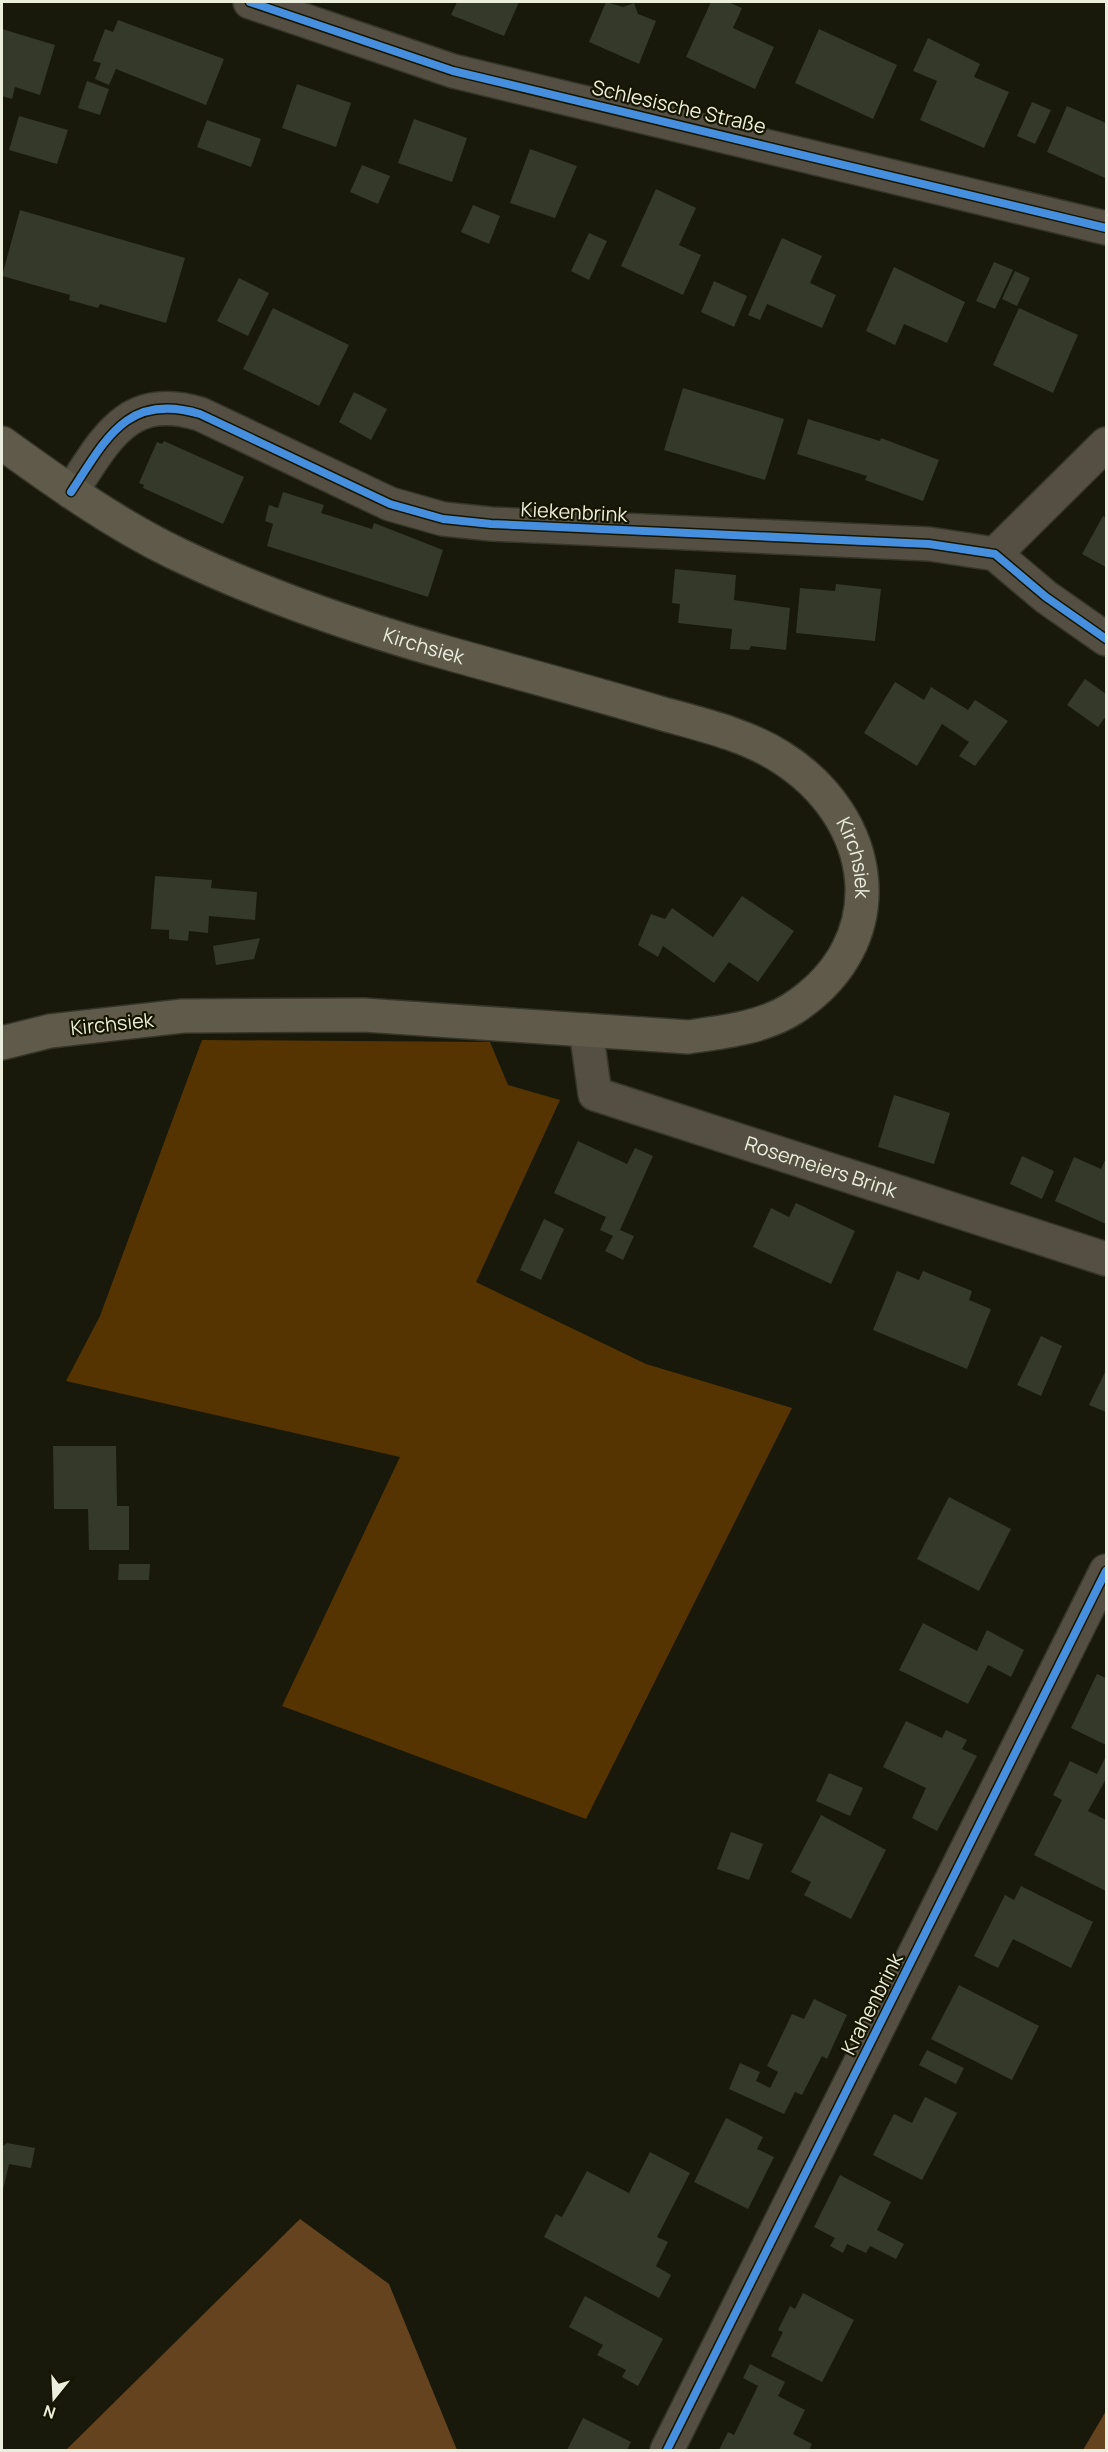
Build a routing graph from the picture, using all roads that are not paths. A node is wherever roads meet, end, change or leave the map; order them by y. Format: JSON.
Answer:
{"nodes":[{"id":1,"x":249,"y":2,"type":"edge"},
{"id":2,"x":1107,"y":228,"type":"edge"},
{"id":3,"x":2,"y":443,"type":"edge"},
{"id":4,"x":1107,"y":444,"type":"edge"},
{"id":5,"x":71,"y":492,"type":"junction"},
{"id":6,"x":995,"y":554,"type":"junction"},
{"id":7,"x":1107,"y":639,"type":"edge"},
{"id":8,"x":586,"y":1030,"type":"junction"},
{"id":9,"x":2,"y":1042,"type":"edge"},
{"id":10,"x":1107,"y":1259,"type":"edge"},
{"id":11,"x":1107,"y":1571,"type":"edge"},
{"id":12,"x":667,"y":2451,"type":"edge"}],
"edges":[{"from":1,"to":2,"type":"street","name":"Schlesische Straße"},
{"from":3,"to":5,"type":"main road","name":"Kirchsiek"},
{"from":4,"to":6,"type":"street"},
{"from":5,"to":6,"type":"street","name":"Kiekenbrink"},
{"from":5,"to":8,"type":"main road","name":"Kirchsiek"},
{"from":6,"to":7,"type":"street"},
{"from":8,"to":9,"type":"main road","name":"Kirchsiek"},
{"from":8,"to":10,"type":"street","name":"Rosemeiers Brink"},
{"from":11,"to":12,"type":"street","name":"Krahenbrink"}]}
